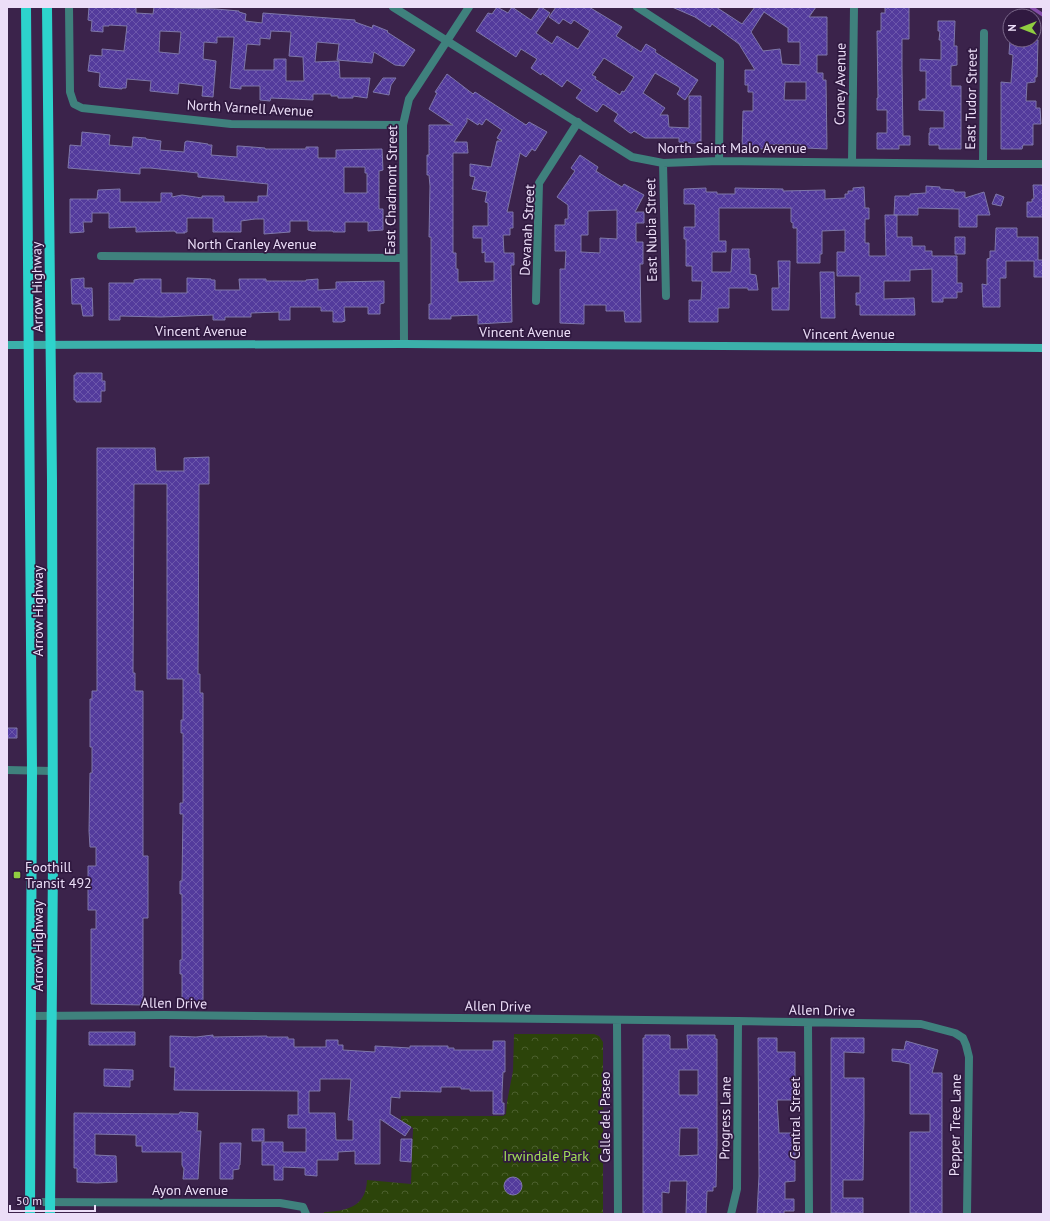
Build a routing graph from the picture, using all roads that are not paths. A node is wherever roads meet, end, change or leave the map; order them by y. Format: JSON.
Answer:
{"nodes":[{"id":1,"x":26,"y":7,"type":"edge"},
{"id":2,"x":47,"y":7,"type":"edge"},
{"id":3,"x":69,"y":7,"type":"edge"},
{"id":4,"x":393,"y":7,"type":"edge"},
{"id":5,"x":469,"y":7,"type":"edge"},
{"id":6,"x":637,"y":7,"type":"edge"},
{"id":7,"x":854,"y":7,"type":"edge"},
{"id":8,"x":984,"y":33,"type":"dead end"},
{"id":9,"x":446,"y":41,"type":"junction"},
{"id":10,"x":578,"y":122,"type":"junction"},
{"id":11,"x":403,"y":125,"type":"junction"},
{"id":12,"x":719,"y":161,"type":"junction"},
{"id":13,"x":852,"y":162,"type":"junction"},
{"id":14,"x":663,"y":163,"type":"junction"},
{"id":15,"x":983,"y":164,"type":"junction"},
{"id":16,"x":1043,"y":164,"type":"edge"},
{"id":17,"x":101,"y":256,"type":"dead end"},
{"id":18,"x":403,"y":258,"type":"junction"},
{"id":19,"x":666,"y":296,"type":"dead end"},
{"id":20,"x":536,"y":301,"type":"dead end"},
{"id":21,"x":404,"y":344,"type":"junction"},
{"id":22,"x":7,"y":345,"type":"edge"},
{"id":23,"x":29,"y":345,"type":"junction"},
{"id":24,"x":51,"y":345,"type":"junction"},
{"id":25,"x":1043,"y":348,"type":"edge"},
{"id":26,"x":7,"y":770,"type":"edge"},
{"id":27,"x":32,"y":771,"type":"junction"},
{"id":28,"x":52,"y":771,"type":"junction"},
{"id":29,"x":31,"y":1016,"type":"junction"},
{"id":30,"x":52,"y":1016,"type":"junction"},
{"id":31,"x":617,"y":1020,"type":"junction"},
{"id":32,"x":738,"y":1021,"type":"junction"},
{"id":33,"x":808,"y":1022,"type":"junction"},
{"id":34,"x":962,"y":1038,"type":"joint"},
{"id":35,"x":30,"y":1202,"type":"junction"},
{"id":36,"x":50,"y":1202,"type":"junction"},
{"id":37,"x":305,"y":1211,"type":"edge"},
{"id":38,"x":30,"y":1214,"type":"edge"},
{"id":39,"x":50,"y":1214,"type":"edge"},
{"id":40,"x":618,"y":1214,"type":"edge"},
{"id":41,"x":731,"y":1214,"type":"edge"},
{"id":42,"x":809,"y":1214,"type":"edge"},
{"id":43,"x":967,"y":1214,"type":"edge"}],
"edges":[{"from":1,"to":23,"type":"main road","name":"Arrow Highway"},
{"from":2,"to":24,"type":"main road","name":"Arrow Highway"},
{"from":3,"to":11,"type":"street","name":"North Varnell Avenue"},
{"from":4,"to":9,"type":"street","name":"North Saint Malo Avenue"},
{"from":5,"to":9,"type":"street","name":"East Chadmont Street"},
{"from":6,"to":12,"type":"street"},
{"from":7,"to":13,"type":"street","name":"Coney Avenue"},
{"from":8,"to":15,"type":"street","name":"East Tudor Street"},
{"from":9,"to":10,"type":"street","name":"North Saint Malo Avenue"},
{"from":9,"to":11,"type":"street","name":"East Chadmont Street"},
{"from":10,"to":14,"type":"street","name":"North Saint Malo Avenue"},
{"from":10,"to":20,"type":"street","name":"Devanah Street"},
{"from":11,"to":18,"type":"street","name":"East Chadmont Street"},
{"from":12,"to":13,"type":"street","name":"North Saint Malo Avenue"},
{"from":12,"to":14,"type":"street","name":"North Saint Malo Avenue"},
{"from":13,"to":15,"type":"street","name":"North Saint Malo Avenue"},
{"from":14,"to":19,"type":"street","name":"East Nubia Street"},
{"from":15,"to":16,"type":"street","name":"North Saint Malo Avenue"},
{"from":17,"to":18,"type":"street","name":"North Cranley Avenue"},
{"from":18,"to":21,"type":"street","name":"East Chadmont Street"},
{"from":21,"to":24,"type":"street","name":"Vincent Avenue"},
{"from":21,"to":25,"type":"street","name":"Vincent Avenue"},
{"from":22,"to":23,"type":"street","name":"Vincent Avenue"},
{"from":23,"to":24,"type":"street","name":"Vincent Avenue"},
{"from":23,"to":27,"type":"main road","name":"Arrow Highway"},
{"from":24,"to":28,"type":"main road","name":"Arrow Highway"},
{"from":26,"to":27,"type":"street"},
{"from":27,"to":28,"type":"street"},
{"from":27,"to":29,"type":"main road","name":"Arrow Highway"},
{"from":28,"to":30,"type":"main road","name":"Arrow Highway"},
{"from":29,"to":30,"type":"street","name":"Allen Drive"},
{"from":29,"to":35,"type":"main road","name":"Arrow Highway"},
{"from":30,"to":31,"type":"street","name":"Allen Drive"},
{"from":30,"to":36,"type":"main road","name":"Arrow Highway"},
{"from":31,"to":32,"type":"street","name":"Allen Drive"},
{"from":31,"to":40,"type":"street","name":"Calle del Paseo"},
{"from":32,"to":33,"type":"street","name":"Allen Drive"},
{"from":32,"to":41,"type":"street","name":"Progress Lane"},
{"from":33,"to":34,"type":"street","name":"Allen Drive"},
{"from":33,"to":42,"type":"street","name":"Central Street"},
{"from":34,"to":43,"type":"street","name":"Pepper Tree Lane"},
{"from":35,"to":36,"type":"street","name":"Ayon Avenue"},
{"from":35,"to":38,"type":"main road","name":"Arrow Highway"},
{"from":36,"to":37,"type":"street","name":"Ayon Avenue"},
{"from":36,"to":39,"type":"main road","name":"Arrow Highway"}]}
